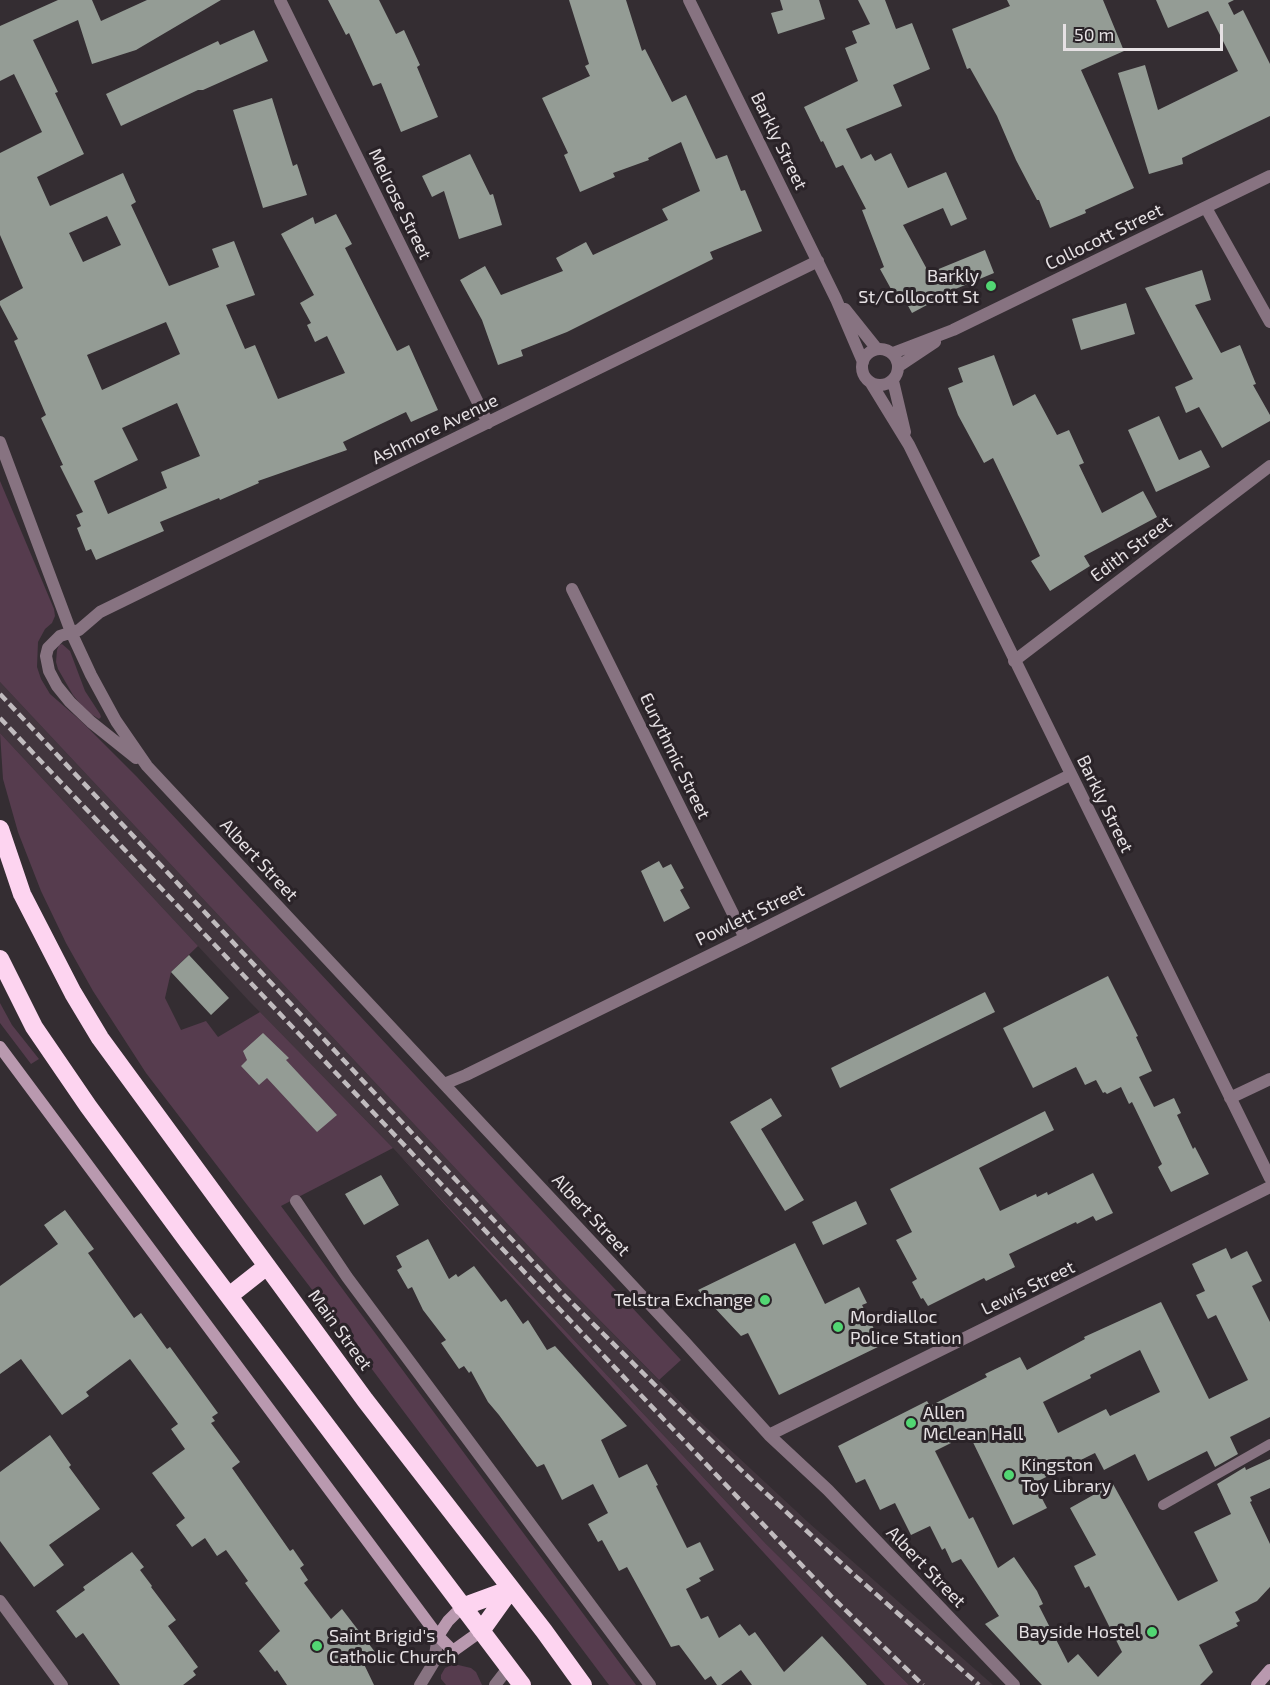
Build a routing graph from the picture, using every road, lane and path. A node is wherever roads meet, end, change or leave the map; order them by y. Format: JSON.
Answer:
{"nodes":[{"id":1,"x":280,"y":0,"type":"edge"},
{"id":2,"x":689,"y":0,"type":"edge"},
{"id":3,"x":1270,"y":176,"type":"edge"},
{"id":4,"x":1206,"y":208,"type":"junction"},
{"id":5,"x":818,"y":261,"type":"junction"},
{"id":6,"x":836,"y":299,"type":"junction"},
{"id":7,"x":1270,"y":322,"type":"edge"},
{"id":8,"x":953,"y":330,"type":"junction"},
{"id":9,"x":877,"y":349,"type":"junction"},
{"id":10,"x":893,"y":353,"type":"junction"},
{"id":11,"x":863,"y":362,"type":"junction"},
{"id":12,"x":899,"y":366,"type":"junction"},
{"id":13,"x":893,"y":381,"type":"junction"},
{"id":14,"x":871,"y":383,"type":"junction"},
{"id":15,"x":488,"y":423,"type":"junction"},
{"id":16,"x":0,"y":442,"type":"edge"},
{"id":17,"x":909,"y":445,"type":"junction"},
{"id":18,"x":1270,"y":466,"type":"edge"},
{"id":19,"x":572,"y":589,"type":"dead end"},
{"id":20,"x":71,"y":632,"type":"junction"},
{"id":21,"x":1014,"y":661,"type":"junction"},
{"id":22,"x":147,"y":766,"type":"junction"},
{"id":23,"x":1070,"y":775,"type":"junction"},
{"id":24,"x":0,"y":829,"type":"edge"},
{"id":25,"x":745,"y":938,"type":"junction"},
{"id":26,"x":0,"y":959,"type":"edge"},
{"id":27,"x":0,"y":1047,"type":"edge"},
{"id":28,"x":1270,"y":1079,"type":"edge"},
{"id":29,"x":444,"y":1084,"type":"junction"},
{"id":30,"x":1230,"y":1098,"type":"junction"},
{"id":31,"x":1270,"y":1178,"type":"edge"},
{"id":32,"x":1270,"y":1187,"type":"edge"},
{"id":33,"x":296,"y":1201,"type":"dead end"},
{"id":34,"x":267,"y":1266,"type":"junction"},
{"id":35,"x":229,"y":1296,"type":"junction"},
{"id":36,"x":769,"y":1435,"type":"junction"},
{"id":37,"x":1270,"y":1444,"type":"edge"},
{"id":38,"x":1163,"y":1505,"type":"dead end"},
{"id":39,"x":511,"y":1589,"type":"junction"},
{"id":40,"x":0,"y":1601,"type":"edge"},
{"id":41,"x":462,"y":1607,"type":"junction"},
{"id":42,"x":481,"y":1631,"type":"junction"},
{"id":43,"x":438,"y":1636,"type":"junction"},
{"id":44,"x":453,"y":1651,"type":"junction"},
{"id":45,"x":508,"y":1667,"type":"junction"},
{"id":46,"x":431,"y":1669,"type":"junction"},
{"id":47,"x":1270,"y":1670,"type":"edge"},
{"id":48,"x":62,"y":1685,"type":"edge"},
{"id":49,"x":420,"y":1685,"type":"edge"},
{"id":50,"x":495,"y":1685,"type":"edge"},
{"id":51,"x":522,"y":1685,"type":"edge"},
{"id":52,"x":583,"y":1685,"type":"edge"},
{"id":53,"x":650,"y":1685,"type":"edge"},
{"id":54,"x":1014,"y":1685,"type":"edge"},
{"id":55,"x":1257,"y":1685,"type":"edge"}],
"edges":[{"from":1,"to":15,"type":"street","name":"Melrose Street"},
{"from":2,"to":5,"type":"street","name":"Barkly Street"},
{"from":3,"to":4,"type":"street","name":"Collocott Street"},
{"from":4,"to":7,"type":"street"},
{"from":4,"to":8,"type":"street","name":"Collocott Street"},
{"from":5,"to":6,"type":"street","name":"Barkly Street"},
{"from":5,"to":15,"type":"street","name":"Ashmore Avenue"},
{"from":6,"to":9,"type":"street","name":"Barkly Street"},
{"from":6,"to":11,"type":"street","name":"Barkly Street"},
{"from":8,"to":10,"type":"street","name":"Collocott Street"},
{"from":8,"to":12,"type":"street","name":"Collocott Street"},
{"from":9,"to":10,"type":"street"},
{"from":9,"to":11,"type":"street"},
{"from":10,"to":12,"type":"street"},
{"from":11,"to":14,"type":"street"},
{"from":12,"to":13,"type":"street"},
{"from":13,"to":14,"type":"street"},
{"from":13,"to":17,"type":"street","name":"Barkly Street"},
{"from":14,"to":17,"type":"street","name":"Barkly Street"},
{"from":15,"to":20,"type":"street","name":"Ashmore Avenue"},
{"from":16,"to":20,"type":"street"},
{"from":17,"to":21,"type":"street","name":"Barkly Street"},
{"from":18,"to":21,"type":"street","name":"Edith Street"},
{"from":19,"to":25,"type":"street","name":"Eurythmic Street"},
{"from":20,"to":22,"type":"street","name":"Albert Street"},
{"from":20,"to":22,"type":"street","name":"Albert Street"},
{"from":21,"to":23,"type":"street","name":"Barkly Street"},
{"from":22,"to":29,"type":"street","name":"Albert Street"},
{"from":23,"to":25,"type":"street","name":"Powlett Street"},
{"from":23,"to":30,"type":"street","name":"Barkly Street"},
{"from":24,"to":34,"type":"highway","name":"Main Street"},
{"from":25,"to":29,"type":"street","name":"Powlett Street"},
{"from":26,"to":35,"type":"highway"},
{"from":27,"to":43,"type":"street"},
{"from":28,"to":30,"type":"street"},
{"from":29,"to":36,"type":"street","name":"Albert Street"},
{"from":30,"to":31,"type":"street","name":"Barkly Street"},
{"from":32,"to":36,"type":"street","name":"Lewis Street"},
{"from":33,"to":53,"type":"street","name":"Main Street"},
{"from":34,"to":35,"type":"highway"},
{"from":34,"to":39,"type":"highway","name":"Main Street"},
{"from":35,"to":41,"type":"highway"},
{"from":36,"to":54,"type":"street","name":"Albert Street"},
{"from":37,"to":38,"type":"lane"},
{"from":39,"to":41,"type":"highway"},
{"from":39,"to":42,"type":"highway"},
{"from":39,"to":52,"type":"highway","name":"Main Street"},
{"from":40,"to":48,"type":"street"},
{"from":41,"to":42,"type":"highway"},
{"from":41,"to":43,"type":"street"},
{"from":42,"to":44,"type":"street"},
{"from":42,"to":45,"type":"highway"},
{"from":43,"to":44,"type":"street"},
{"from":43,"to":46,"type":"street"},
{"from":44,"to":46,"type":"street"},
{"from":45,"to":50,"type":"street"},
{"from":45,"to":51,"type":"highway"},
{"from":46,"to":49,"type":"street"},
{"from":47,"to":55,"type":"street"}]}
